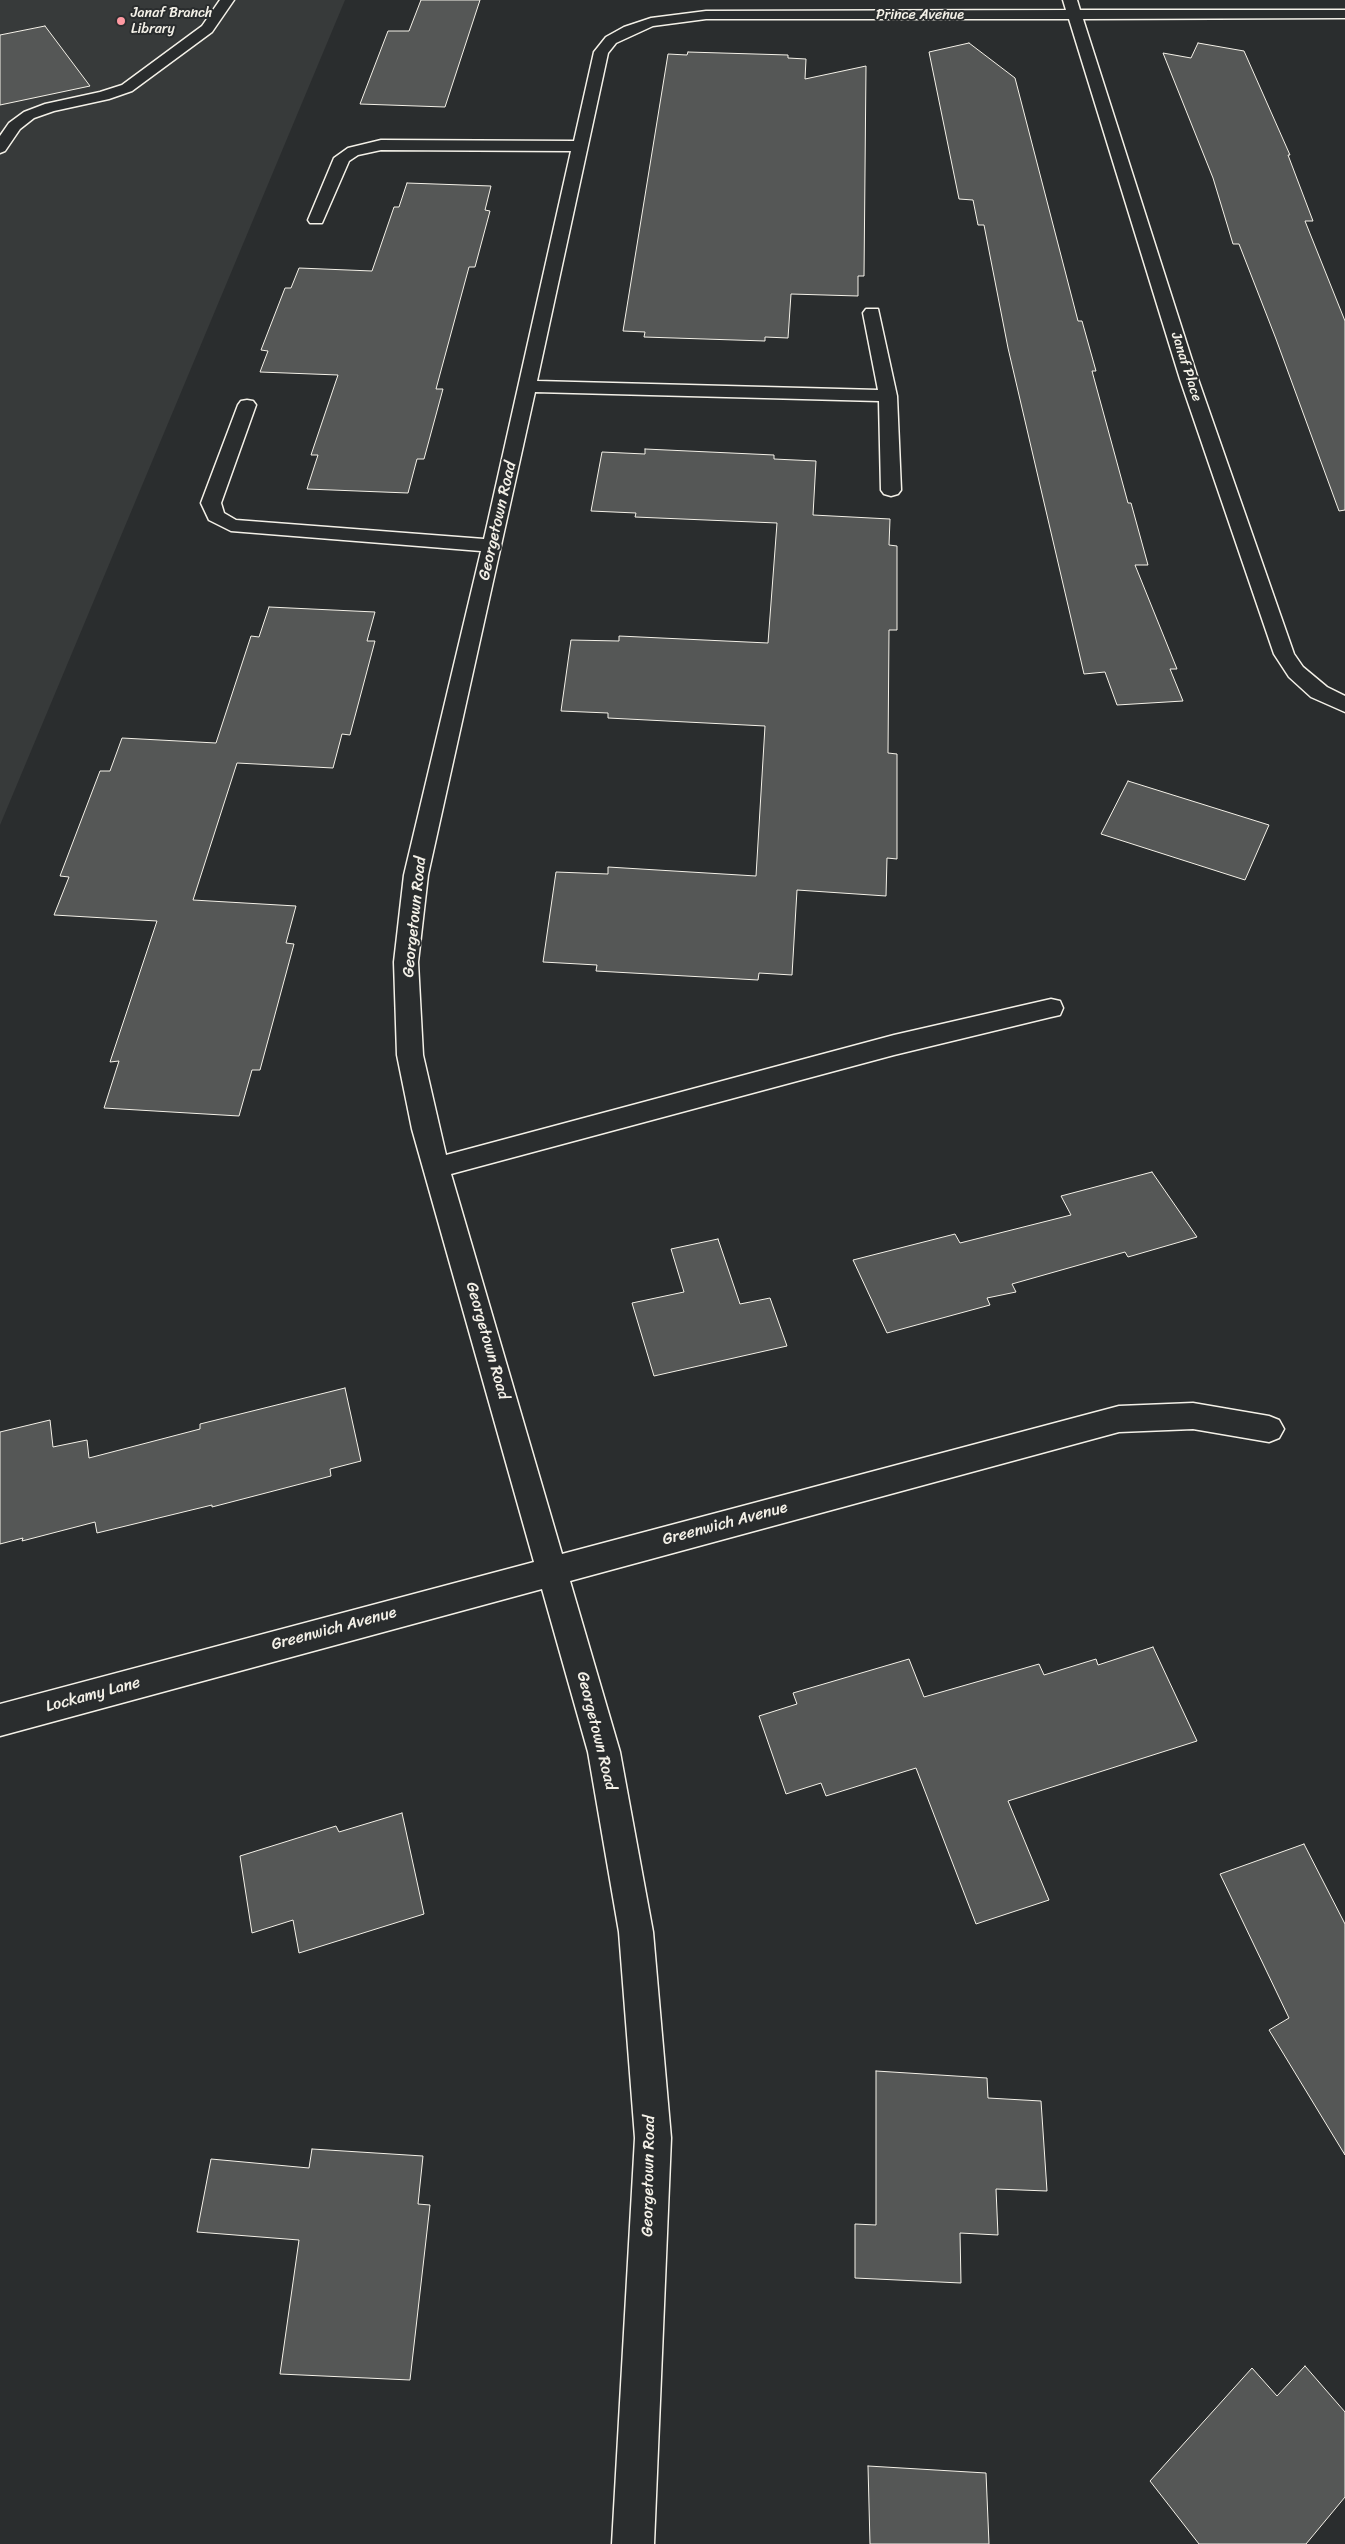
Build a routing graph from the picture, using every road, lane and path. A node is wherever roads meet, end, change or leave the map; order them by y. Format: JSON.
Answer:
{"nodes":[{"id":1,"x":227,"y":0,"type":"edge"},
{"id":2,"x":1073,"y":7,"type":"edge"},
{"id":3,"x":1345,"y":14,"type":"edge"},
{"id":4,"x":580,"y":146,"type":"junction"},
{"id":5,"x":0,"y":148,"type":"edge"},
{"id":6,"x":316,"y":220,"type":"dead end"},
{"id":7,"x":872,"y":313,"type":"dead end"},
{"id":8,"x":528,"y":386,"type":"junction"},
{"id":9,"x":888,"y":396,"type":"junction"},
{"id":10,"x":246,"y":405,"type":"dead end"},
{"id":11,"x":891,"y":490,"type":"dead end"},
{"id":12,"x":492,"y":546,"type":"junction"},
{"id":13,"x":1345,"y":705,"type":"edge"},
{"id":14,"x":1051,"y":1008,"type":"dead end"},
{"id":15,"x":436,"y":1168,"type":"junction"},
{"id":16,"x":1269,"y":1429,"type":"dead end"},
{"id":17,"x":553,"y":1570,"type":"junction"},
{"id":18,"x":187,"y":1670,"type":"joint"},
{"id":19,"x":0,"y":1720,"type":"edge"},
{"id":20,"x":633,"y":2544,"type":"edge"}],
"edges":[{"from":1,"to":5,"type":"street"},
{"from":2,"to":3,"type":"street","name":"Prince Avenue"},
{"from":2,"to":4,"type":"street","name":"Prince Avenue"},
{"from":2,"to":13,"type":"street","name":"Janaf Place"},
{"from":4,"to":6,"type":"street"},
{"from":4,"to":8,"type":"street","name":"Georgetown Road"},
{"from":7,"to":9,"type":"street"},
{"from":8,"to":9,"type":"street"},
{"from":8,"to":12,"type":"street","name":"Georgetown Road"},
{"from":9,"to":11,"type":"street"},
{"from":10,"to":12,"type":"street"},
{"from":12,"to":15,"type":"street","name":"Georgetown Road"},
{"from":14,"to":15,"type":"street"},
{"from":15,"to":17,"type":"street","name":"Georgetown Road"},
{"from":16,"to":17,"type":"street","name":"Greenwich Avenue"},
{"from":17,"to":18,"type":"street","name":"Greenwich Avenue"},
{"from":17,"to":20,"type":"street","name":"Georgetown Road"},
{"from":18,"to":19,"type":"street","name":"Lockamy Lane"}]}
